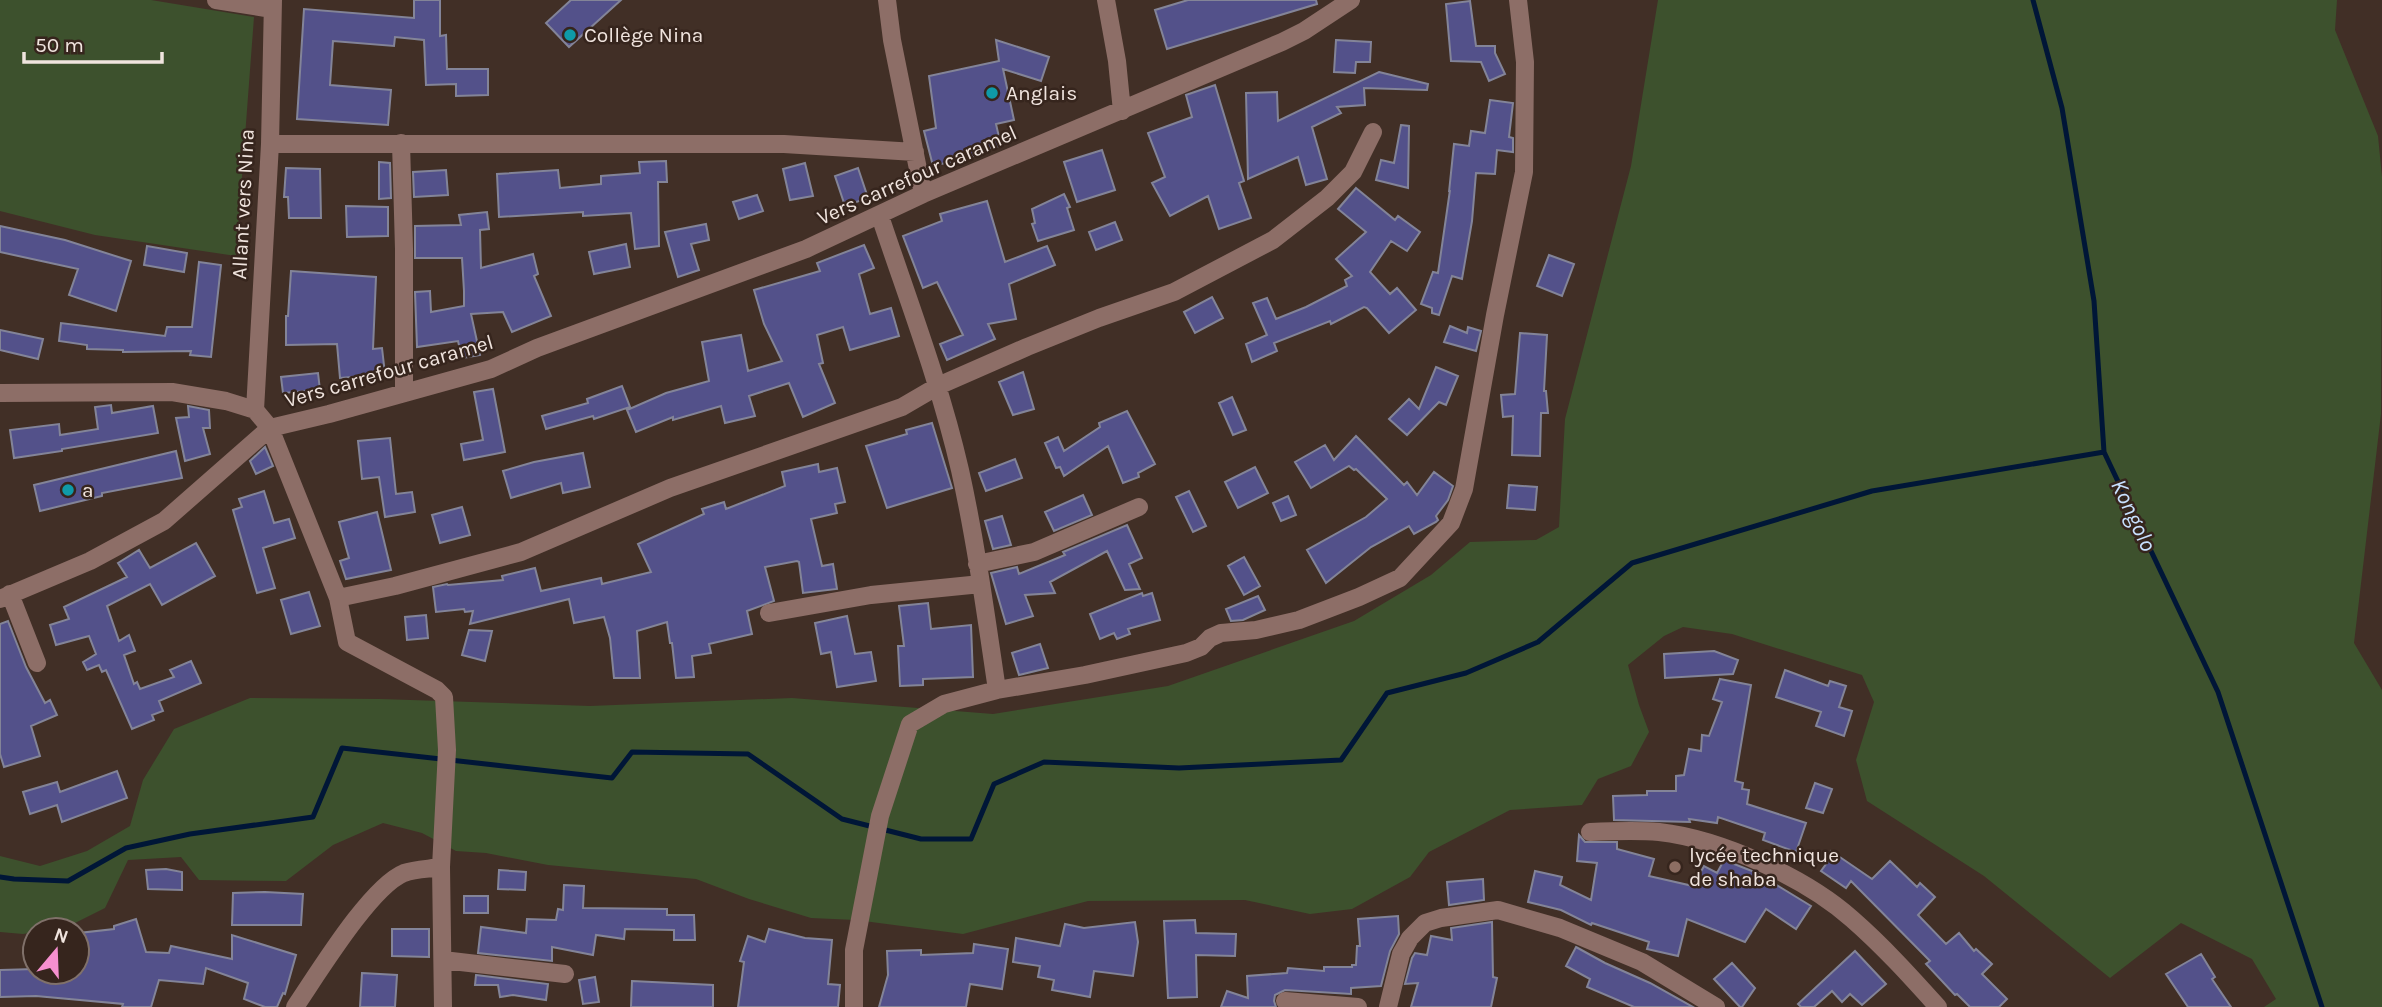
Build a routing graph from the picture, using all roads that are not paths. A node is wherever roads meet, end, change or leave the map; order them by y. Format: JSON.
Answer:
{"nodes":[{"id":1,"x":216,"y":0,"type":"edge"},
{"id":2,"x":887,"y":0,"type":"edge"},
{"id":3,"x":1106,"y":0,"type":"edge"},
{"id":4,"x":1350,"y":0,"type":"edge"},
{"id":5,"x":1518,"y":0,"type":"edge"},
{"id":6,"x":272,"y":4,"type":"edge"},
{"id":7,"x":1122,"y":111,"type":"junction"},
{"id":8,"x":1373,"y":132,"type":"dead end"},
{"id":9,"x":270,"y":144,"type":"junction"},
{"id":10,"x":401,"y":144,"type":"junction"},
{"id":11,"x":915,"y":152,"type":"junction"},
{"id":12,"x":923,"y":194,"type":"junction"},
{"id":13,"x":880,"y":216,"type":"junction"},
{"id":14,"x":938,"y":386,"type":"junction"},
{"id":15,"x":404,"y":392,"type":"junction"},
{"id":16,"x":0,"y":393,"type":"edge"},
{"id":17,"x":255,"y":410,"type":"junction"},
{"id":18,"x":270,"y":428,"type":"junction"},
{"id":19,"x":1139,"y":507,"type":"dead end"},
{"id":20,"x":977,"y":564,"type":"junction"},
{"id":21,"x":981,"y":584,"type":"junction"},
{"id":22,"x":5,"y":596,"type":"edge"},
{"id":23,"x":338,"y":598,"type":"junction"},
{"id":24,"x":769,"y":613,"type":"dead end"},
{"id":25,"x":37,"y":663,"type":"dead end"},
{"id":26,"x":997,"y":690,"type":"junction"},
{"id":27,"x":1590,"y":832,"type":"dead end"},
{"id":28,"x":441,"y":867,"type":"junction"},
{"id":29,"x":443,"y":960,"type":"junction"},
{"id":30,"x":565,"y":974,"type":"dead end"},
{"id":31,"x":1285,"y":1001,"type":"dead end"},
{"id":32,"x":295,"y":1007,"type":"edge"},
{"id":33,"x":443,"y":1007,"type":"edge"},
{"id":34,"x":854,"y":1007,"type":"edge"},
{"id":35,"x":1358,"y":1007,"type":"edge"},
{"id":36,"x":1388,"y":1007,"type":"edge"},
{"id":37,"x":1716,"y":1007,"type":"edge"},
{"id":38,"x":1938,"y":1007,"type":"edge"}],
"edges":[{"from":1,"to":6,"type":"street"},
{"from":2,"to":11,"type":"street"},
{"from":3,"to":7,"type":"street"},
{"from":4,"to":7,"type":"street","name":"Vers carrefour caramel"},
{"from":5,"to":26,"type":"street"},
{"from":6,"to":9,"type":"street","name":"Allant vers Nina"},
{"from":7,"to":12,"type":"street","name":"Vers carrefour caramel"},
{"from":8,"to":14,"type":"street"},
{"from":9,"to":10,"type":"street"},
{"from":9,"to":17,"type":"street","name":"Allant vers Nina"},
{"from":10,"to":11,"type":"street"},
{"from":10,"to":15,"type":"street"},
{"from":11,"to":12,"type":"street"},
{"from":12,"to":13,"type":"street","name":"Vers carrefour caramel"},
{"from":13,"to":14,"type":"street"},
{"from":13,"to":15,"type":"street","name":"Vers carrefour caramel"},
{"from":14,"to":20,"type":"street"},
{"from":14,"to":23,"type":"street"},
{"from":15,"to":18,"type":"street","name":"Vers carrefour caramel"},
{"from":16,"to":17,"type":"street"},
{"from":17,"to":18,"type":"street"},
{"from":18,"to":22,"type":"street"},
{"from":18,"to":23,"type":"street","name":"Vers carrefour caramel"},
{"from":19,"to":20,"type":"street"},
{"from":20,"to":21,"type":"street"},
{"from":21,"to":24,"type":"street"},
{"from":21,"to":26,"type":"street"},
{"from":22,"to":25,"type":"street"},
{"from":23,"to":28,"type":"street","name":"Vers carrefour caramel"},
{"from":26,"to":34,"type":"street"},
{"from":27,"to":38,"type":"street"},
{"from":28,"to":29,"type":"street"},
{"from":28,"to":32,"type":"street"},
{"from":29,"to":30,"type":"street"},
{"from":29,"to":33,"type":"street"},
{"from":31,"to":35,"type":"street"},
{"from":36,"to":37,"type":"street"}]}
